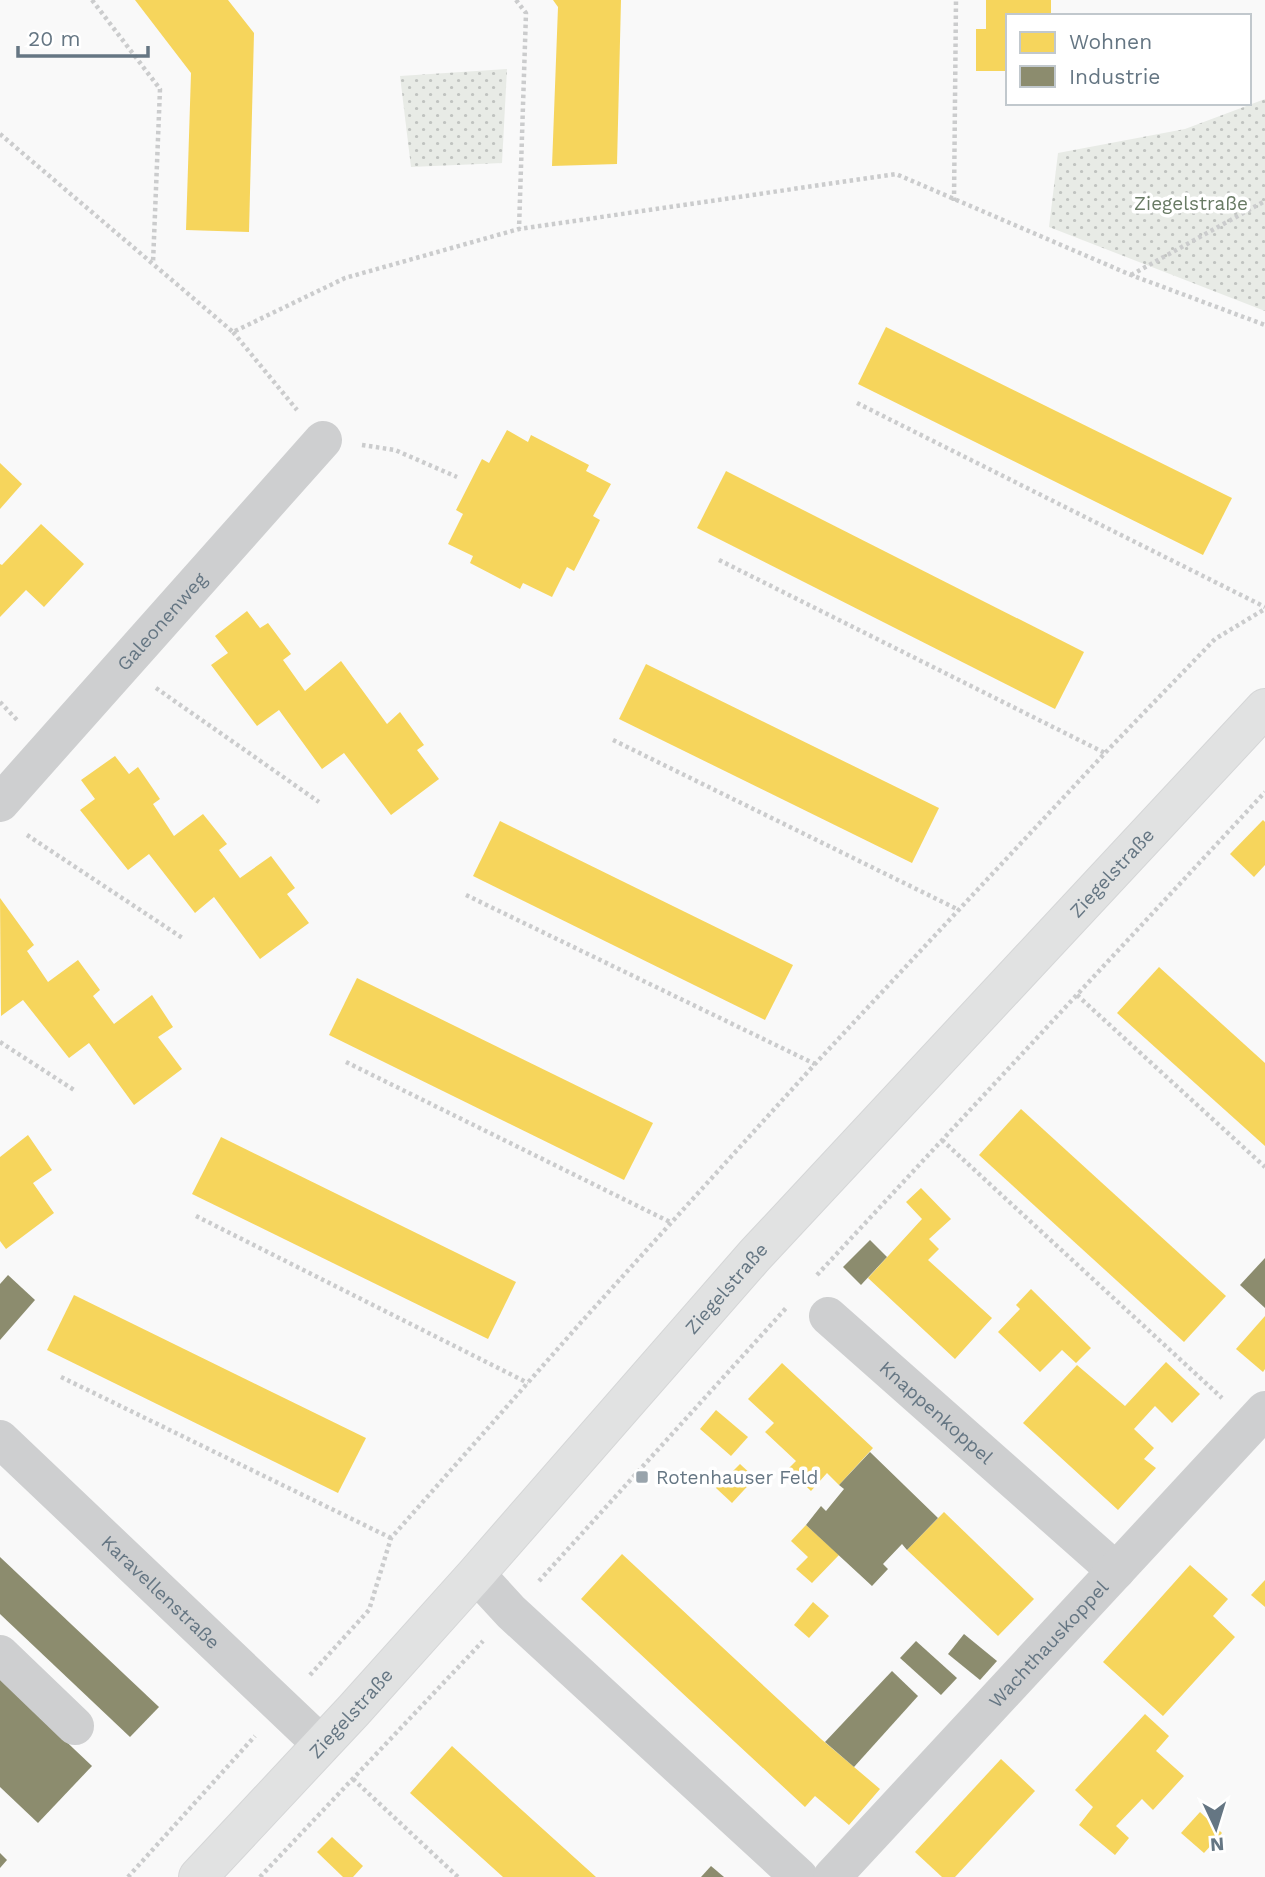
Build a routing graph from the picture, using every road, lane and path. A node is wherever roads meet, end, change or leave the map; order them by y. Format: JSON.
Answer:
{"nodes":[{"id":1,"x":92,"y":0,"type":"edge"},
{"id":2,"x":516,"y":0,"type":"edge"},
{"id":3,"x":956,"y":0,"type":"edge"},
{"id":4,"x":0,"y":134,"type":"edge"},
{"id":5,"x":954,"y":201,"type":"junction"},
{"id":6,"x":1265,"y":201,"type":"edge"},
{"id":7,"x":519,"y":229,"type":"junction"},
{"id":8,"x":153,"y":264,"type":"junction"},
{"id":9,"x":1131,"y":275,"type":"junction"},
{"id":10,"x":1265,"y":325,"type":"edge"},
{"id":11,"x":233,"y":332,"type":"junction"},
{"id":12,"x":858,"y":402,"type":"dead end"},
{"id":13,"x":323,"y":440,"type":"junction"},
{"id":14,"x":457,"y":477,"type":"dead end"},
{"id":15,"x":719,"y":560,"type":"dead end"},
{"id":16,"x":1265,"y":608,"type":"edge"},
{"id":17,"x":123,"y":665,"type":"junction"},
{"id":18,"x":1265,"y":708,"type":"edge"},
{"id":19,"x":613,"y":740,"type":"dead end"},
{"id":20,"x":1105,"y":753,"type":"junction"},
{"id":21,"x":1265,"y":792,"type":"edge"},
{"id":22,"x":319,"y":802,"type":"dead end"},
{"id":23,"x":0,"y":803,"type":"edge"},
{"id":24,"x":23,"y":833,"type":"dead end"},
{"id":25,"x":466,"y":895,"type":"dead end"},
{"id":26,"x":959,"y":910,"type":"junction"},
{"id":27,"x":184,"y":939,"type":"dead end"},
{"id":28,"x":1076,"y":995,"type":"junction"},
{"id":29,"x":0,"y":1042,"type":"edge"},
{"id":30,"x":345,"y":1062,"type":"dead end"},
{"id":31,"x":815,"y":1064,"type":"junction"},
{"id":32,"x":74,"y":1090,"type":"dead end"},
{"id":33,"x":943,"y":1140,"type":"junction"},
{"id":34,"x":1265,"y":1167,"type":"edge"},
{"id":35,"x":196,"y":1216,"type":"dead end"},
{"id":36,"x":672,"y":1223,"type":"junction"},
{"id":37,"x":814,"y":1304,"type":"junction"},
{"id":38,"x":61,"y":1377,"type":"dead end"},
{"id":39,"x":528,"y":1383,"type":"junction"},
{"id":40,"x":1258,"y":1417,"type":"edge"},
{"id":41,"x":0,"y":1439,"type":"edge"},
{"id":42,"x":391,"y":1538,"type":"junction"},
{"id":43,"x":1116,"y":1572,"type":"junction"},
{"id":44,"x":476,"y":1574,"type":"junction"},
{"id":45,"x":511,"y":1612,"type":"junction"},
{"id":46,"x":0,"y":1654,"type":"edge"},
{"id":47,"x":282,"y":1707,"type":"junction"},
{"id":48,"x":75,"y":1726,"type":"dead end"},
{"id":49,"x":322,"y":1745,"type":"junction"},
{"id":50,"x":353,"y":1779,"type":"junction"},
{"id":51,"x":128,"y":1877,"type":"edge"},
{"id":52,"x":198,"y":1877,"type":"edge"},
{"id":53,"x":260,"y":1877,"type":"edge"},
{"id":54,"x":458,"y":1877,"type":"edge"},
{"id":55,"x":799,"y":1877,"type":"edge"},
{"id":56,"x":832,"y":1877,"type":"edge"}],
"edges":[{"from":1,"to":8,"type":"path"},
{"from":2,"to":7,"type":"path"},
{"from":3,"to":5,"type":"path"},
{"from":4,"to":8,"type":"path"},
{"from":5,"to":7,"type":"path"},
{"from":5,"to":9,"type":"path"},
{"from":6,"to":9,"type":"path"},
{"from":7,"to":11,"type":"path"},
{"from":8,"to":11,"type":"path"},
{"from":9,"to":10,"type":"path"},
{"from":11,"to":13,"type":"path"},
{"from":12,"to":16,"type":"path"},
{"from":13,"to":14,"type":"path"},
{"from":13,"to":17,"type":"street","name":"Galeonenweg"},
{"from":15,"to":20,"type":"path"},
{"from":16,"to":20,"type":"path"},
{"from":17,"to":22,"type":"path"},
{"from":17,"to":23,"type":"street","name":"Galeonenweg"},
{"from":18,"to":44,"type":"main road","name":"Ziegelstraße"},
{"from":19,"to":26,"type":"path"},
{"from":20,"to":26,"type":"path"},
{"from":21,"to":28,"type":"path"},
{"from":24,"to":27,"type":"path"},
{"from":25,"to":31,"type":"path"},
{"from":26,"to":31,"type":"path"},
{"from":28,"to":33,"type":"path"},
{"from":28,"to":34,"type":"path"},
{"from":29,"to":32,"type":"path"},
{"from":30,"to":36,"type":"path"},
{"from":31,"to":36,"type":"path"},
{"from":33,"to":37,"type":"path"},
{"from":33,"to":40,"type":"path"},
{"from":35,"to":39,"type":"path"},
{"from":36,"to":39,"type":"path"},
{"from":37,"to":43,"type":"street","name":"Knappenkoppel"},
{"from":37,"to":45,"type":"path"},
{"from":38,"to":42,"type":"path"},
{"from":39,"to":42,"type":"path"},
{"from":40,"to":43,"type":"street","name":"Wachthauskoppel"},
{"from":41,"to":47,"type":"street","name":"Karavellenstraße"},
{"from":42,"to":47,"type":"path"},
{"from":43,"to":56,"type":"street","name":"Wachthauskoppel"},
{"from":44,"to":45,"type":"street"},
{"from":44,"to":49,"type":"main road","name":"Ziegelstraße"},
{"from":45,"to":50,"type":"path"},
{"from":45,"to":55,"type":"street"},
{"from":46,"to":48,"type":"street"},
{"from":47,"to":49,"type":"street","name":"Karavellenstraße"},
{"from":47,"to":51,"type":"path"},
{"from":49,"to":52,"type":"main road","name":"Ziegelstraße"},
{"from":50,"to":53,"type":"path"},
{"from":50,"to":54,"type":"path"}]}
